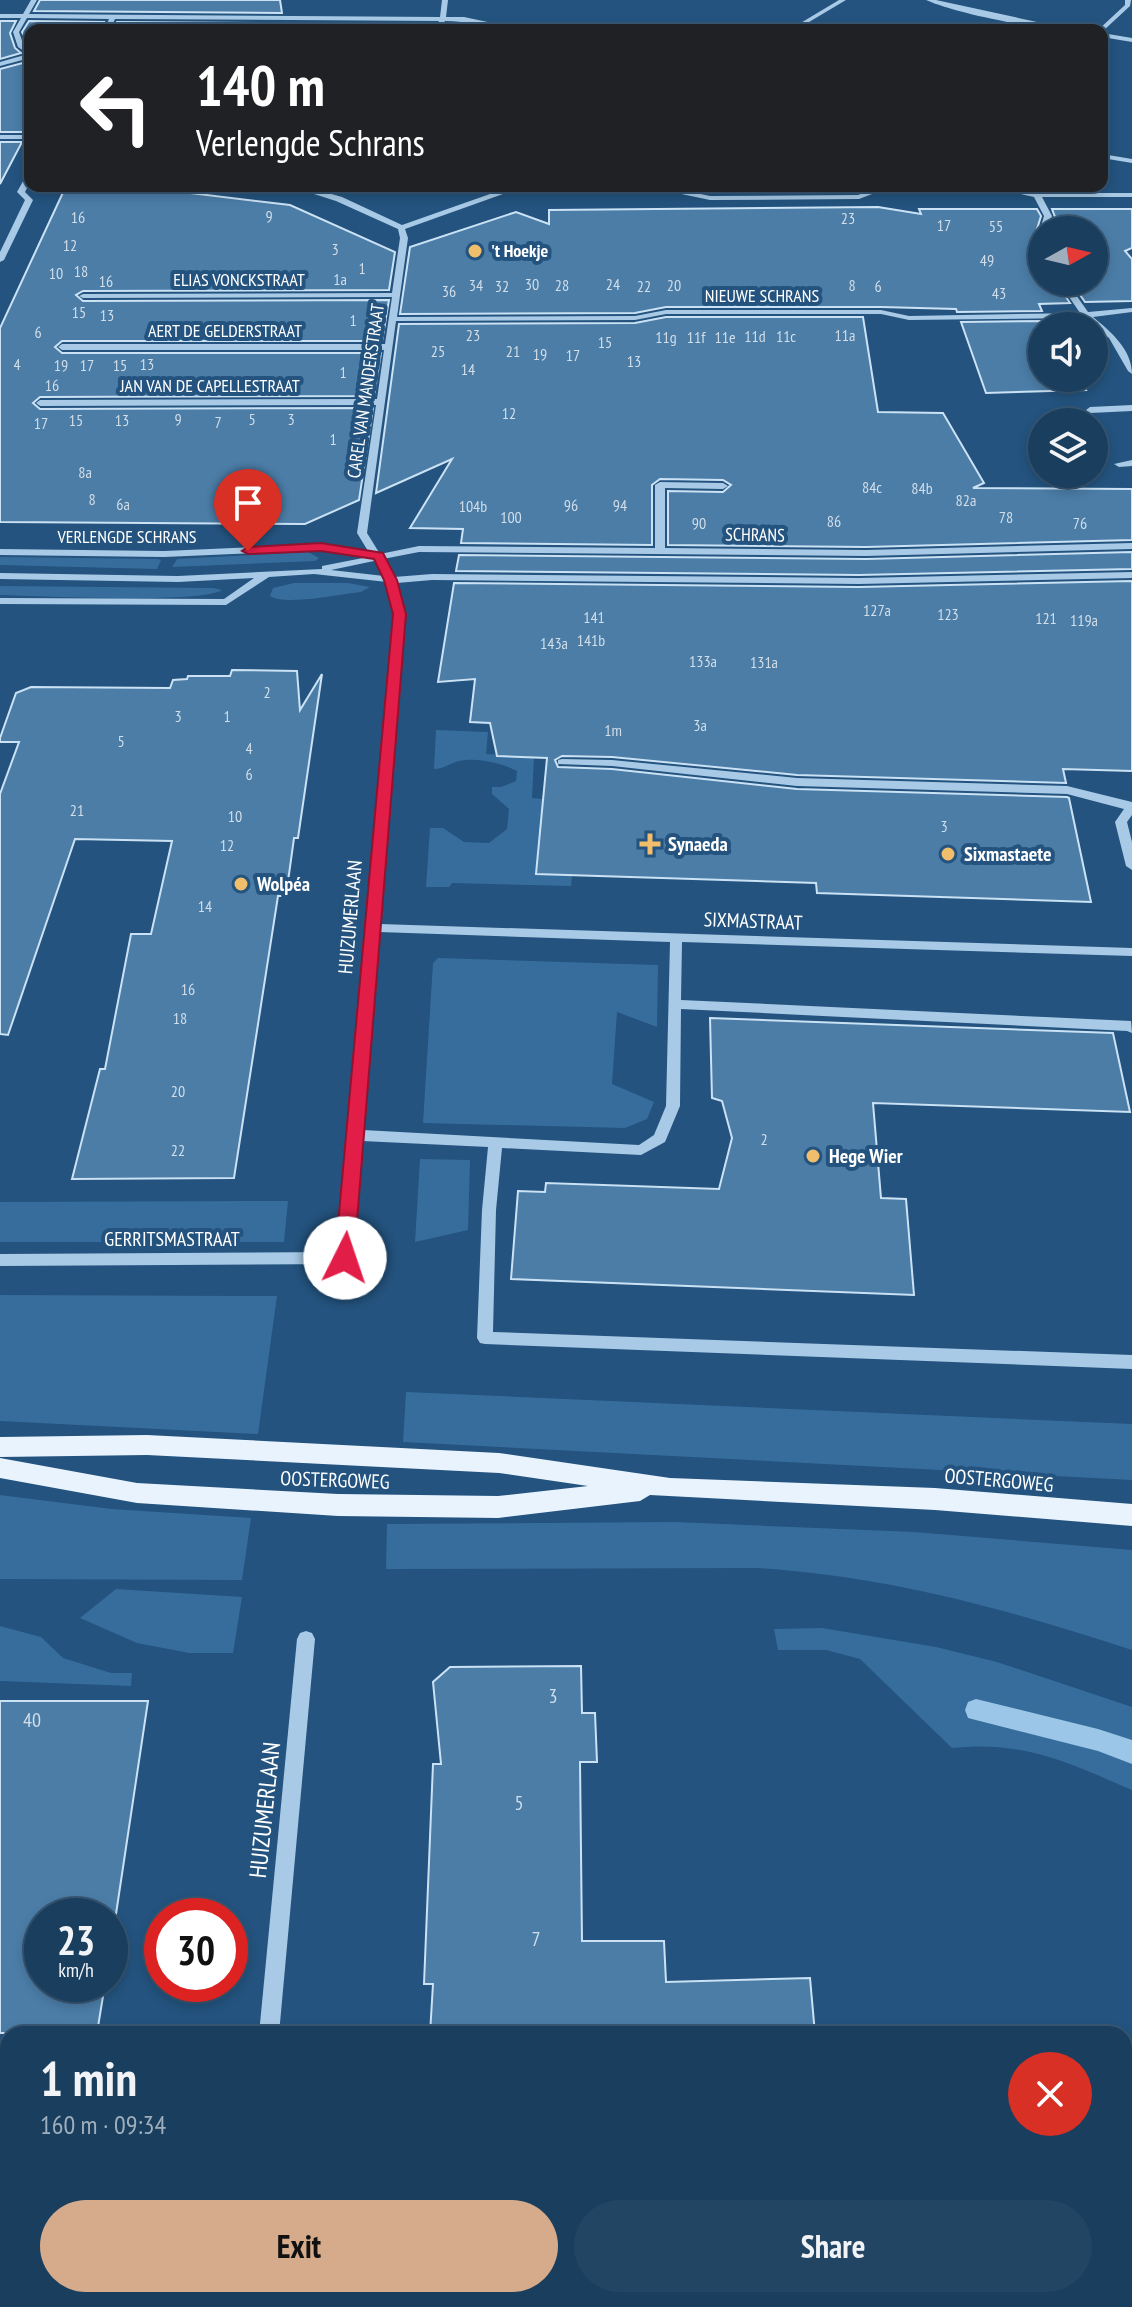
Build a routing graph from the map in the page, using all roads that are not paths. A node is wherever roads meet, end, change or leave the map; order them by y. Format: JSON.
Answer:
{"nodes":[{"id":1,"x":34,"y":0,"type":"edge"},
{"id":2,"x":445,"y":0,"type":"edge"},
{"id":3,"x":843,"y":0,"type":"edge"},
{"id":4,"x":929,"y":0,"type":"edge"},
{"id":5,"x":1128,"y":0,"type":"edge"},
{"id":6,"x":114,"y":15,"type":"junction"},
{"id":7,"x":0,"y":16,"type":"edge"},
{"id":8,"x":25,"y":16,"type":"junction"},
{"id":9,"x":443,"y":19,"type":"junction"},
{"id":10,"x":110,"y":24,"type":"edge"},
{"id":11,"x":439,"y":24,"type":"edge"},
{"id":12,"x":496,"y":24,"type":"edge"},
{"id":13,"x":802,"y":24,"type":"dead end"},
{"id":14,"x":1038,"y":24,"type":"edge"},
{"id":15,"x":1108,"y":26,"type":"edge"},
{"id":16,"x":1108,"y":34,"type":"edge"},
{"id":17,"x":1132,"y":40,"type":"edge"},
{"id":18,"x":24,"y":49,"type":"edge"},
{"id":19,"x":24,"y":56,"type":"edge"},
{"id":20,"x":0,"y":64,"type":"edge"},
{"id":21,"x":0,"y":137,"type":"edge"},
{"id":22,"x":24,"y":137,"type":"edge"},
{"id":23,"x":1108,"y":157,"type":"edge"},
{"id":24,"x":1132,"y":161,"type":"edge"},
{"id":25,"x":24,"y":187,"type":"edge"},
{"id":26,"x":315,"y":192,"type":"edge"},
{"id":27,"x":498,"y":192,"type":"edge"},
{"id":28,"x":681,"y":192,"type":"edge"},
{"id":29,"x":871,"y":192,"type":"edge"},
{"id":30,"x":1022,"y":192,"type":"edge"},
{"id":31,"x":1037,"y":195,"type":"junction"},
{"id":32,"x":1132,"y":195,"type":"edge"},
{"id":33,"x":1048,"y":216,"type":"edge"},
{"id":34,"x":401,"y":228,"type":"junction"},
{"id":35,"x":0,"y":260,"type":"edge"},
{"id":36,"x":395,"y":295,"type":"junction"},
{"id":37,"x":83,"y":296,"type":"dead end"},
{"id":38,"x":1132,"y":310,"type":"edge"},
{"id":39,"x":1108,"y":312,"type":"edge"},
{"id":40,"x":1028,"y":317,"type":"edge"},
{"id":41,"x":909,"y":318,"type":"junction"},
{"id":42,"x":392,"y":319,"type":"junction"},
{"id":43,"x":913,"y":331,"type":"dead end"},
{"id":44,"x":1108,"y":334,"type":"edge"},
{"id":45,"x":62,"y":347,"type":"dead end"},
{"id":46,"x":388,"y":347,"type":"junction"},
{"id":47,"x":1132,"y":371,"type":"edge"},
{"id":48,"x":381,"y":402,"type":"junction"},
{"id":49,"x":40,"y":403,"type":"dead end"},
{"id":50,"x":1132,"y":408,"type":"edge"},
{"id":51,"x":1108,"y":409,"type":"edge"},
{"id":52,"x":1132,"y":463,"type":"edge"},
{"id":53,"x":1119,"y":464,"type":"dead end"},
{"id":54,"x":723,"y":486,"type":"dead end"},
{"id":55,"x":1132,"y":546,"type":"edge"},
{"id":56,"x":660,"y":550,"type":"junction"},
{"id":57,"x":0,"y":552,"type":"edge"},
{"id":58,"x":378,"y":556,"type":"junction"},
{"id":59,"x":314,"y":571,"type":"junction"},
{"id":60,"x":266,"y":574,"type":"junction"},
{"id":61,"x":1132,"y":575,"type":"edge"},
{"id":62,"x":0,"y":576,"type":"edge"},
{"id":63,"x":391,"y":580,"type":"junction"},
{"id":64,"x":0,"y":601,"type":"edge"},
{"id":65,"x":562,"y":762,"type":"dead end"},
{"id":66,"x":1132,"y":806,"type":"edge"},
{"id":67,"x":1132,"y":866,"type":"edge"},
{"id":68,"x":374,"y":928,"type":"junction"},
{"id":69,"x":676,"y":939,"type":"junction"},
{"id":70,"x":1132,"y":952,"type":"edge"},
{"id":71,"x":676,"y":1004,"type":"junction"},
{"id":72,"x":1132,"y":1028,"type":"edge"},
{"id":73,"x":354,"y":1135,"type":"junction"},
{"id":74,"x":496,"y":1141,"type":"junction"},
{"id":75,"x":345,"y":1258,"type":"joint"},
{"id":76,"x":0,"y":1260,"type":"edge"},
{"id":77,"x":1132,"y":1362,"type":"edge"},
{"id":78,"x":0,"y":1447,"type":"edge"},
{"id":79,"x":0,"y":1468,"type":"edge"},
{"id":80,"x":670,"y":1488,"type":"junction"},
{"id":81,"x":1132,"y":1515,"type":"edge"},
{"id":82,"x":306,"y":1639,"type":"dead end"},
{"id":83,"x":270,"y":2026,"type":"edge"}],
"edges":[{"from":1,"to":8,"type":"street"},
{"from":2,"to":9,"type":"street"},
{"from":3,"to":13,"type":"street"},
{"from":4,"to":14,"type":"street"},
{"from":5,"to":15,"type":"street"},
{"from":6,"to":8,"type":"street"},
{"from":6,"to":9,"type":"street"},
{"from":6,"to":10,"type":"street"},
{"from":7,"to":8,"type":"street"},
{"from":8,"to":18,"type":"street"},
{"from":9,"to":11,"type":"street"},
{"from":9,"to":12,"type":"street"},
{"from":16,"to":17,"type":"street"},
{"from":19,"to":20,"type":"street"},
{"from":21,"to":22,"type":"street"},
{"from":23,"to":24,"type":"street"},
{"from":25,"to":35,"type":"street"},
{"from":26,"to":34,"type":"street"},
{"from":27,"to":34,"type":"street"},
{"from":28,"to":29,"type":"street"},
{"from":30,"to":31,"type":"street"},
{"from":31,"to":32,"type":"street"},
{"from":31,"to":33,"type":"street"},
{"from":34,"to":36,"type":"street","name":"CAREL VAN MANDERSTRAAT"},
{"from":36,"to":37,"type":"street","name":"ELIAS VONCKSTRAAT"},
{"from":36,"to":42,"type":"street","name":"CAREL VAN MANDERSTRAAT"},
{"from":38,"to":39,"type":"street","name":"NIEUWE SCHRANS"},
{"from":40,"to":41,"type":"street","name":"NIEUWE SCHRANS"},
{"from":41,"to":42,"type":"street","name":"NIEUWE SCHRANS"},
{"from":41,"to":43,"type":"street"},
{"from":42,"to":46,"type":"street","name":"CAREL VAN MANDERSTRAAT"},
{"from":44,"to":47,"type":"street"},
{"from":45,"to":46,"type":"street","name":"AERT DE GELDERSTRAAT"},
{"from":46,"to":48,"type":"street","name":"CAREL VAN MANDERSTRAAT"},
{"from":48,"to":49,"type":"street","name":"JAN VAN DE CAPELLESTRAAT"},
{"from":48,"to":58,"type":"street","name":"CAREL VAN MANDERSTRAAT"},
{"from":50,"to":51,"type":"street"},
{"from":52,"to":53,"type":"street"},
{"from":54,"to":56,"type":"street"},
{"from":55,"to":56,"type":"street","name":"SCHRANS"},
{"from":56,"to":58,"type":"street","name":"SCHRANS"},
{"from":57,"to":58,"type":"street","name":"VERLENGDE SCHRANS"},
{"from":58,"to":59,"type":"street","name":"VERLENGDE SCHRANS"},
{"from":58,"to":63,"type":"street","name":"CAREL VAN MANDERSTRAAT"},
{"from":59,"to":60,"type":"street","name":"VERLENGDE SCHRANS"},
{"from":59,"to":63,"type":"street","name":"VERLENGDE SCHRANS"},
{"from":60,"to":62,"type":"street","name":"VERLENGDE SCHRANS"},
{"from":60,"to":64,"type":"street"},
{"from":61,"to":63,"type":"street"},
{"from":63,"to":68,"type":"street","name":"HUIZUMERLAAN"},
{"from":65,"to":66,"type":"street"},
{"from":66,"to":67,"type":"street"},
{"from":68,"to":69,"type":"street","name":"SIXMASTRAAT"},
{"from":68,"to":73,"type":"street","name":"HUIZUMERLAAN"},
{"from":69,"to":70,"type":"street","name":"SIXMASTRAAT"},
{"from":69,"to":71,"type":"street"},
{"from":71,"to":72,"type":"street"},
{"from":71,"to":74,"type":"street"},
{"from":73,"to":74,"type":"street"},
{"from":73,"to":75,"type":"street","name":"HUIZUMERLAAN"},
{"from":74,"to":77,"type":"street"},
{"from":75,"to":76,"type":"street","name":"GERRITSMASTRAAT"},
{"from":78,"to":80,"type":"main road","name":"OOSTERGOWEG"},
{"from":79,"to":80,"type":"main road","name":"OOSTERGOWEG"},
{"from":80,"to":81,"type":"main road","name":"OOSTERGOWEG"},
{"from":82,"to":83,"type":"street","name":"HUIZUMERLAAN"}]}
